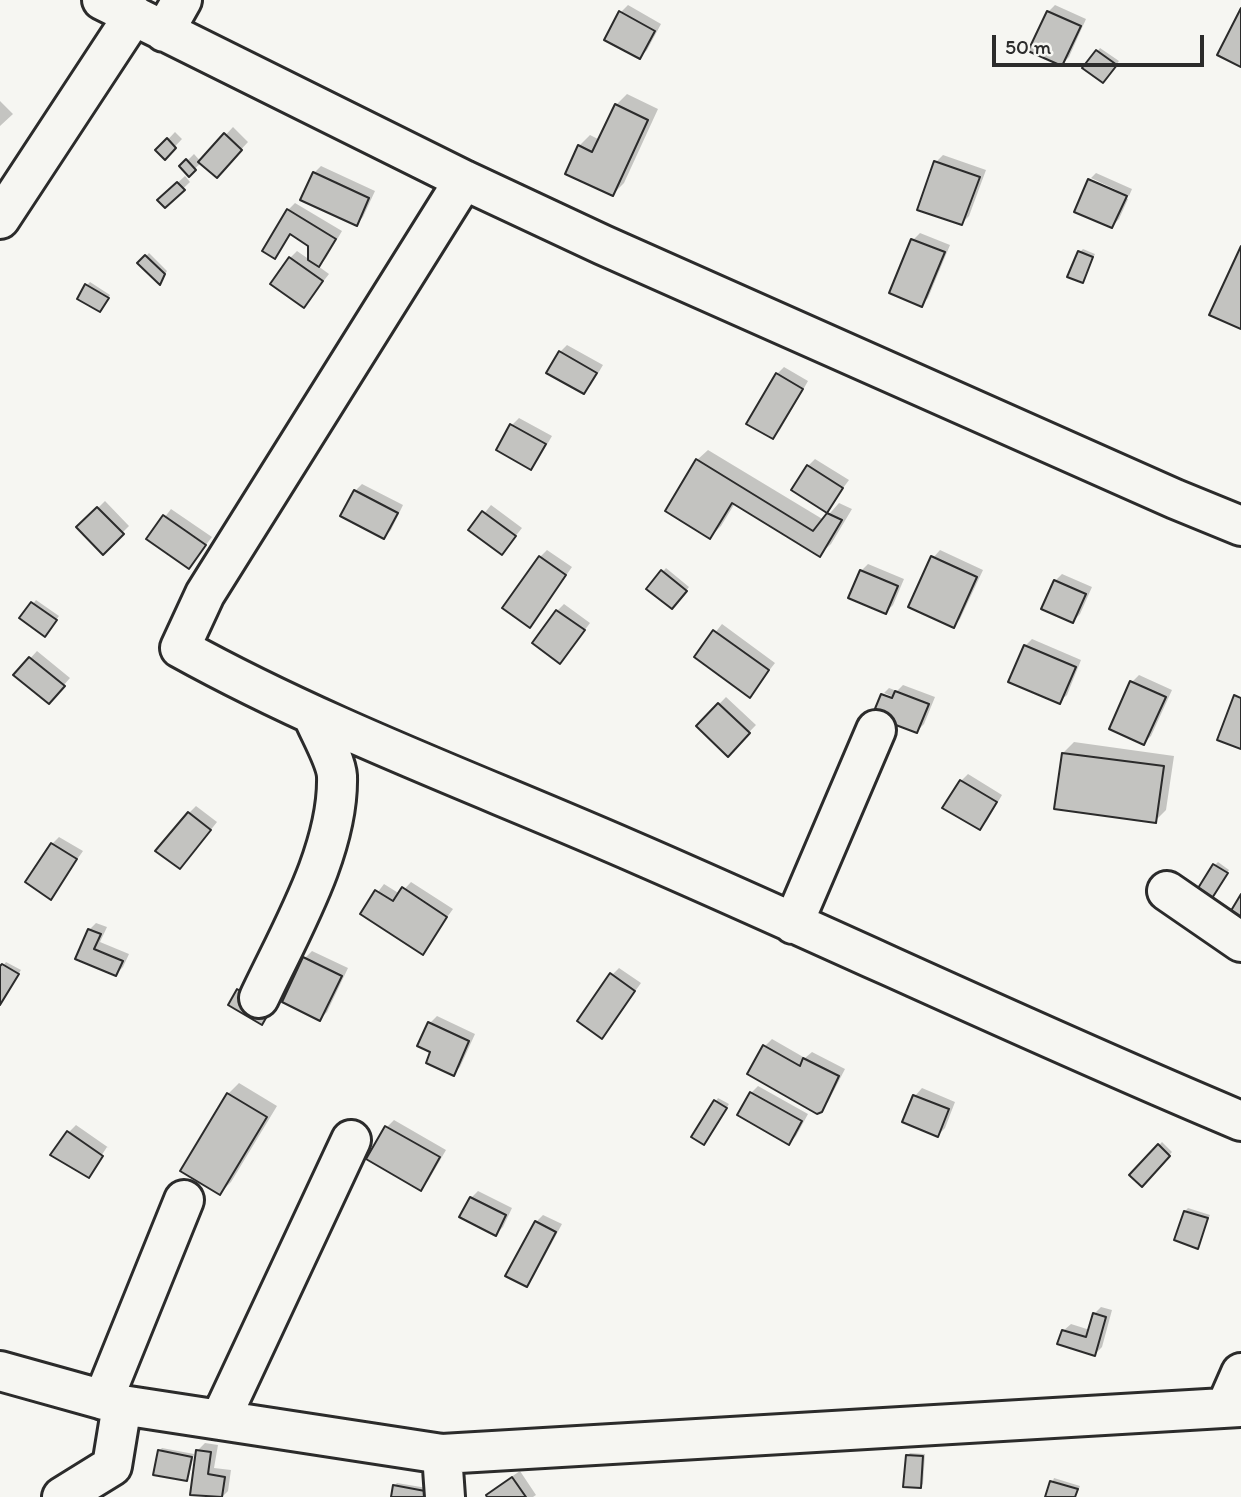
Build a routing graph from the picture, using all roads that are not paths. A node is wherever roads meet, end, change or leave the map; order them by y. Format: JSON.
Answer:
{"nodes":[{"id":1,"x":145,"y":12,"type":"edge"},
{"id":2,"x":464,"y":180,"type":"junction"},
{"id":3,"x":0,"y":219,"type":"edge"},
{"id":4,"x":1241,"y":526,"type":"edge"},
{"id":5,"x":313,"y":716,"type":"junction"},
{"id":6,"x":876,"y":730,"type":"dead end"},
{"id":7,"x":1167,"y":891,"type":"dead end"},
{"id":8,"x":793,"y":924,"type":"junction"},
{"id":9,"x":1241,"y":942,"type":"edge"},
{"id":10,"x":259,"y":998,"type":"dead end"},
{"id":11,"x":1241,"y":1121,"type":"edge"},
{"id":12,"x":351,"y":1140,"type":"dead end"},
{"id":13,"x":184,"y":1200,"type":"dead end"},
{"id":14,"x":0,"y":1371,"type":"edge"},
{"id":15,"x":1241,"y":1373,"type":"edge"},
{"id":16,"x":112,"y":1402,"type":"junction"},
{"id":17,"x":1233,"y":1407,"type":"edge"},
{"id":18,"x":220,"y":1420,"type":"junction"},
{"id":19,"x":442,"y":1454,"type":"junction"},
{"id":20,"x":111,"y":1482,"type":"edge"},
{"id":21,"x":62,"y":1497,"type":"edge"},
{"id":22,"x":445,"y":1497,"type":"edge"}],
"edges":[{"from":1,"to":2,"type":"street"},
{"from":1,"to":3,"type":"street"},
{"from":2,"to":4,"type":"street"},
{"from":2,"to":5,"type":"street"},
{"from":5,"to":8,"type":"street"},
{"from":5,"to":10,"type":"street"},
{"from":6,"to":8,"type":"street"},
{"from":7,"to":9,"type":"street"},
{"from":8,"to":11,"type":"street"},
{"from":12,"to":18,"type":"street"},
{"from":13,"to":16,"type":"street"},
{"from":14,"to":16,"type":"street"},
{"from":15,"to":17,"type":"street"},
{"from":16,"to":18,"type":"street"},
{"from":16,"to":20,"type":"street"},
{"from":17,"to":19,"type":"street"},
{"from":18,"to":19,"type":"street"},
{"from":19,"to":22,"type":"street"},
{"from":20,"to":21,"type":"street"}]}
